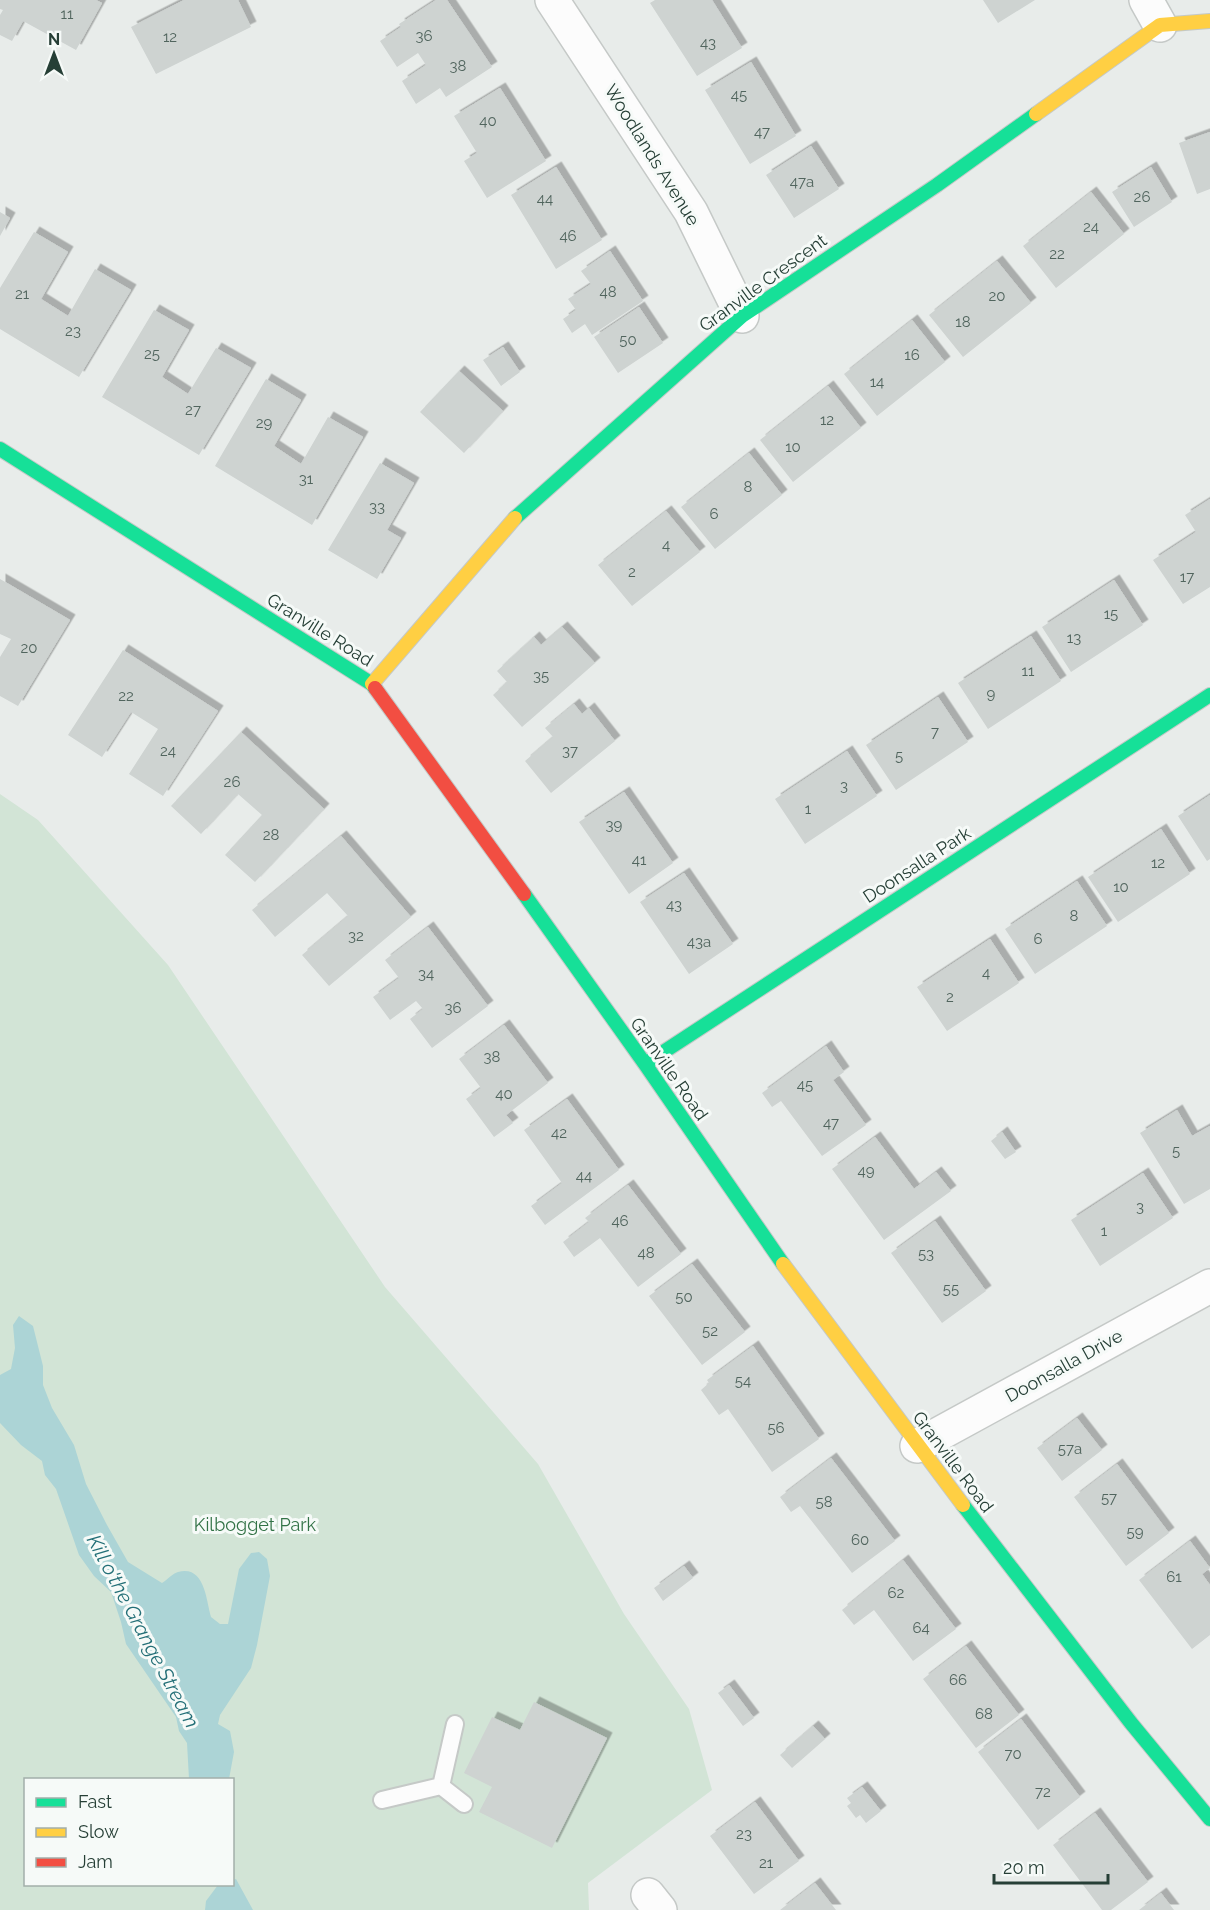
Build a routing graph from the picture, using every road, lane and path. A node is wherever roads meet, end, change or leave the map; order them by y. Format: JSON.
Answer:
{"nodes":[{"id":1,"x":552,"y":0,"type":"edge"},
{"id":2,"x":1153,"y":13,"type":"edge"},
{"id":3,"x":1210,"y":21,"type":"edge"},
{"id":4,"x":742,"y":316,"type":"junction"},
{"id":5,"x":0,"y":449,"type":"edge"},
{"id":6,"x":372,"y":684,"type":"junction"},
{"id":7,"x":1210,"y":695,"type":"edge"},
{"id":8,"x":645,"y":1064,"type":"junction"},
{"id":9,"x":1210,"y":1286,"type":"edge"},
{"id":10,"x":917,"y":1446,"type":"junction"},
{"id":11,"x":455,"y":1724,"type":"dead end"},
{"id":12,"x":441,"y":1786,"type":"junction"},
{"id":13,"x":382,"y":1800,"type":"dead end"},
{"id":14,"x":464,"y":1804,"type":"dead end"},
{"id":15,"x":1210,"y":1819,"type":"edge"}],
"edges":[{"from":1,"to":4,"type":"street","name":"Woodlands Avenue"},
{"from":2,"to":3,"type":"street","name":"Granville Crescent"},
{"from":2,"to":4,"type":"street","name":"Granville Crescent"},
{"from":4,"to":6,"type":"street","name":"Granville Crescent"},
{"from":5,"to":6,"type":"street","name":"Granville Road"},
{"from":6,"to":8,"type":"street","name":"Granville Road"},
{"from":7,"to":8,"type":"street","name":"Doonsalla Park"},
{"from":8,"to":10,"type":"street","name":"Granville Road"},
{"from":9,"to":10,"type":"street","name":"Doonsalla Drive"},
{"from":10,"to":15,"type":"street","name":"Granville Road"},
{"from":11,"to":12,"type":"lane"},
{"from":12,"to":13,"type":"lane"},
{"from":12,"to":14,"type":"lane"}]}
